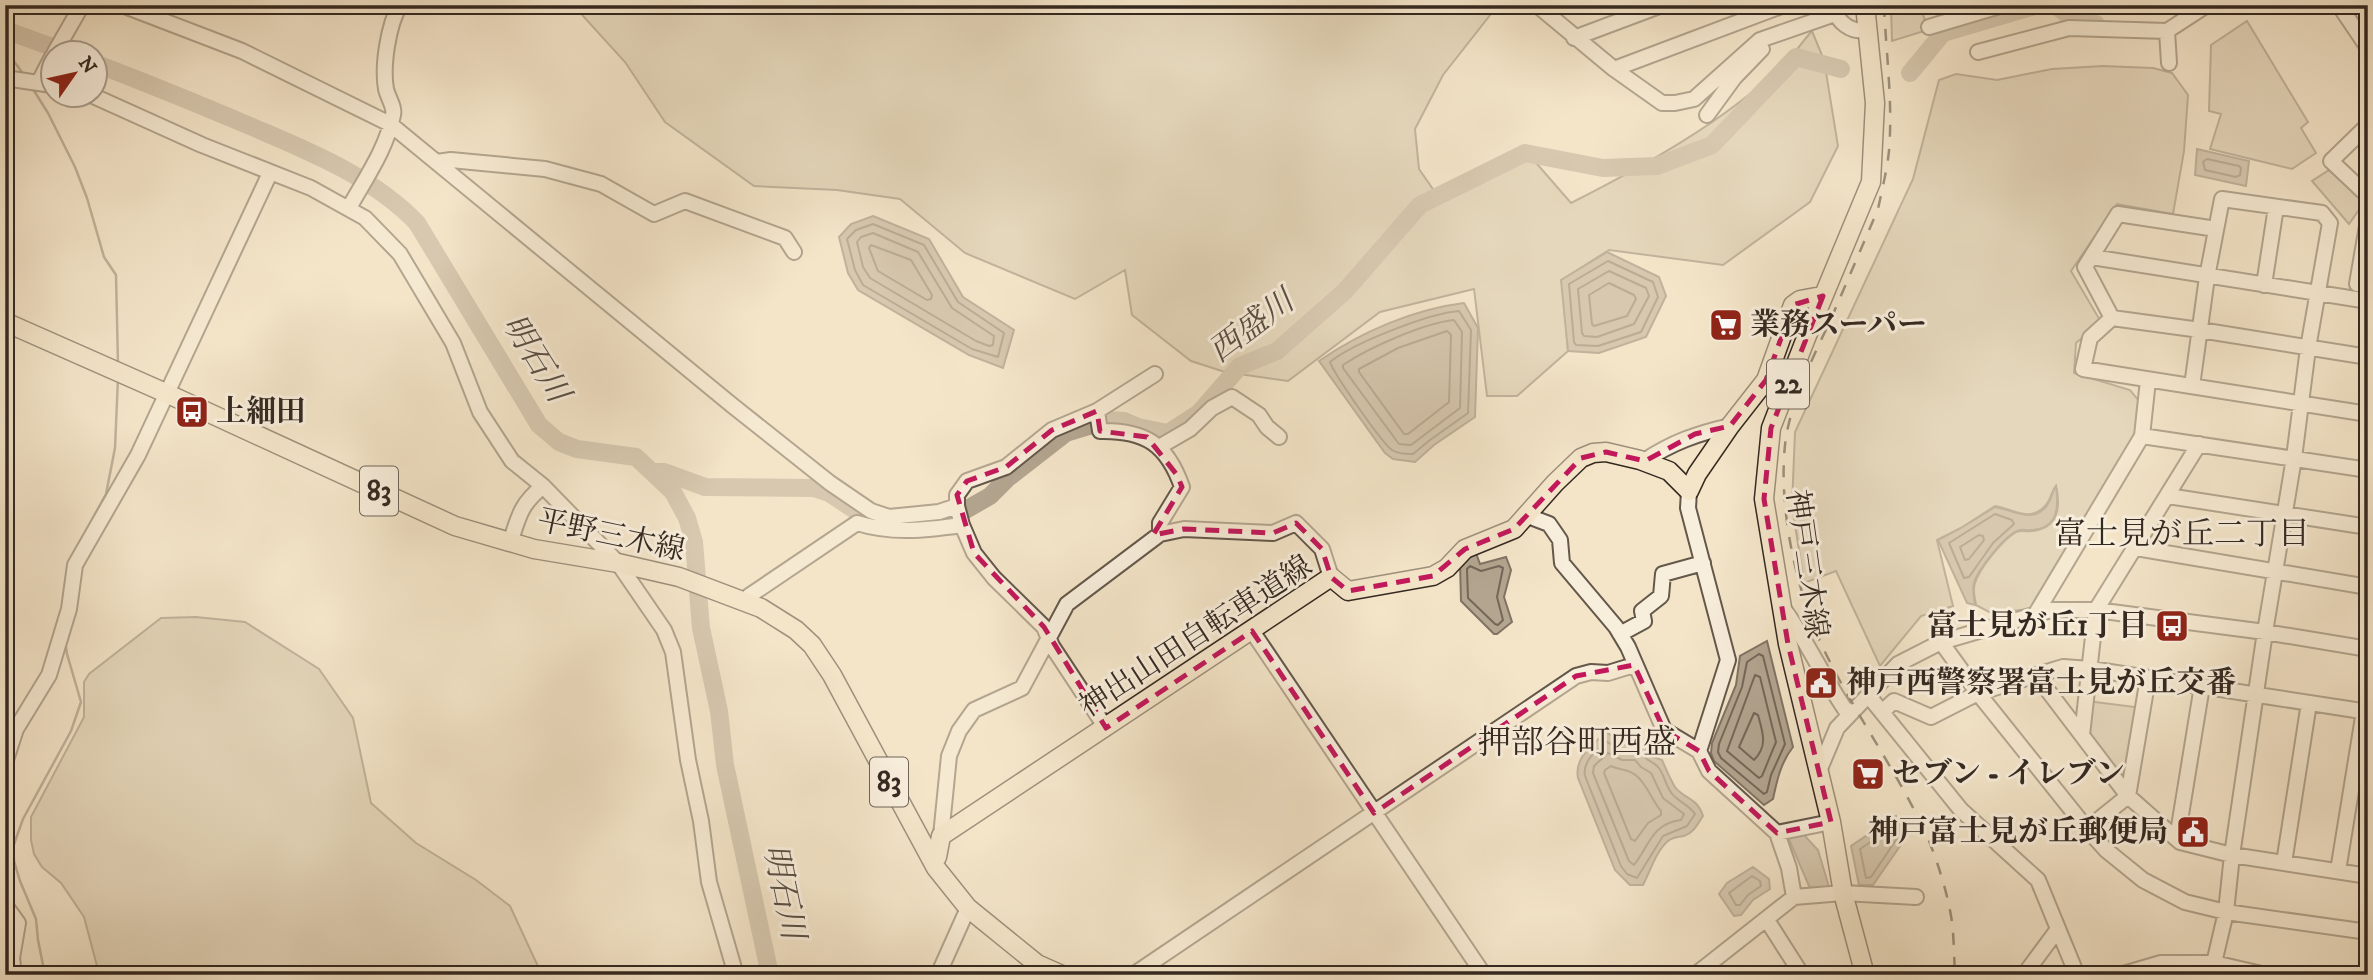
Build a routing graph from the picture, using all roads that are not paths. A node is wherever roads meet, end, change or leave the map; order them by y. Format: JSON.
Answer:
{"nodes":[{"id":1,"x":82,"y":5,"type":"edge"},
{"id":2,"x":122,"y":5,"type":"edge"},
{"id":3,"x":400,"y":5,"type":"edge"},
{"id":4,"x":1538,"y":5,"type":"edge"},
{"id":5,"x":1662,"y":5,"type":"edge"},
{"id":6,"x":1784,"y":5,"type":"edge"},
{"id":7,"x":1865,"y":5,"type":"edge"},
{"id":8,"x":2003,"y":5,"type":"edge"},
{"id":9,"x":2207,"y":5,"type":"edge"},
{"id":10,"x":2340,"y":5,"type":"edge"},
{"id":11,"x":1833,"y":10,"type":"edge"},
{"id":12,"x":1929,"y":27,"type":"dead end"},
{"id":13,"x":1867,"y":30,"type":"junction"},
{"id":14,"x":2167,"y":31,"type":"junction"},
{"id":15,"x":1776,"y":35,"type":"junction"},
{"id":16,"x":63,"y":38,"type":"edge"},
{"id":17,"x":1574,"y":38,"type":"junction"},
{"id":18,"x":2368,"y":48,"type":"edge"},
{"id":19,"x":1978,"y":52,"type":"dead end"},
{"id":20,"x":2169,"y":63,"type":"dead end"},
{"id":21,"x":1614,"y":69,"type":"junction"},
{"id":22,"x":5,"y":78,"type":"edge"},
{"id":23,"x":38,"y":83,"type":"edge"},
{"id":24,"x":108,"y":102,"type":"edge"},
{"id":25,"x":1707,"y":115,"type":"dead end"},
{"id":26,"x":390,"y":124,"type":"junction"},
{"id":27,"x":2368,"y":125,"type":"edge"},
{"id":28,"x":437,"y":162,"type":"junction"},
{"id":29,"x":270,"y":173,"type":"junction"},
{"id":30,"x":2368,"y":196,"type":"edge"},
{"id":31,"x":2276,"y":207,"type":"junction"},
{"id":32,"x":349,"y":208,"type":"junction"},
{"id":33,"x":2368,"y":220,"type":"edge"},
{"id":34,"x":2216,"y":229,"type":"junction"},
{"id":35,"x":794,"y":252,"type":"dead end"},
{"id":36,"x":2092,"y":257,"type":"junction"},
{"id":37,"x":2207,"y":276,"type":"junction"},
{"id":38,"x":2264,"y":285,"type":"junction"},
{"id":39,"x":2368,"y":285,"type":"edge"},
{"id":40,"x":2318,"y":293,"type":"junction"},
{"id":41,"x":1819,"y":297,"type":"junction"},
{"id":42,"x":2368,"y":300,"type":"edge"},
{"id":43,"x":2112,"y":318,"type":"junction"},
{"id":44,"x":5,"y":322,"type":"edge"},
{"id":45,"x":2200,"y":330,"type":"junction"},
{"id":46,"x":2308,"y":348,"type":"junction"},
{"id":47,"x":2368,"y":357,"type":"edge"},
{"id":48,"x":1155,"y":374,"type":"dead end"},
{"id":49,"x":2148,"y":380,"type":"junction"},
{"id":50,"x":2192,"y":386,"type":"junction"},
{"id":51,"x":168,"y":394,"type":"junction"},
{"id":52,"x":2302,"y":403,"type":"junction"},
{"id":53,"x":1097,"y":411,"type":"junction"},
{"id":54,"x":2368,"y":414,"type":"edge"},
{"id":55,"x":1730,"y":426,"type":"junction"},
{"id":56,"x":2142,"y":436,"type":"junction"},
{"id":57,"x":1279,"y":437,"type":"dead end"},
{"id":58,"x":2199,"y":444,"type":"junction"},
{"id":59,"x":1159,"y":447,"type":"junction"},
{"id":60,"x":2294,"y":458,"type":"junction"},
{"id":61,"x":1644,"y":461,"type":"junction"},
{"id":62,"x":2368,"y":470,"type":"edge"},
{"id":63,"x":543,"y":486,"type":"junction"},
{"id":64,"x":1689,"y":491,"type":"junction"},
{"id":65,"x":2168,"y":496,"type":"junction"},
{"id":66,"x":957,"y":506,"type":"junction"},
{"id":67,"x":2285,"y":514,"type":"junction"},
{"id":68,"x":1528,"y":516,"type":"junction"},
{"id":69,"x":961,"y":525,"type":"junction"},
{"id":70,"x":2368,"y":527,"type":"edge"},
{"id":71,"x":1160,"y":534,"type":"junction"},
{"id":72,"x":510,"y":543,"type":"junction"},
{"id":73,"x":2136,"y":548,"type":"junction"},
{"id":74,"x":1703,"y":562,"type":"junction"},
{"id":75,"x":618,"y":563,"type":"junction"},
{"id":76,"x":2275,"y":572,"type":"junction"},
{"id":77,"x":1331,"y":577,"type":"junction"},
{"id":78,"x":2368,"y":587,"type":"edge"},
{"id":79,"x":745,"y":601,"type":"junction"},
{"id":80,"x":1782,"y":607,"type":"junction"},
{"id":81,"x":2096,"y":610,"type":"junction"},
{"id":82,"x":2035,"y":615,"type":"junction"},
{"id":83,"x":1252,"y":631,"type":"junction"},
{"id":84,"x":2265,"y":632,"type":"junction"},
{"id":85,"x":1620,"y":634,"type":"junction"},
{"id":86,"x":1049,"y":638,"type":"junction"},
{"id":87,"x":1941,"y":642,"type":"junction"},
{"id":88,"x":2368,"y":649,"type":"edge"},
{"id":89,"x":1634,"y":665,"type":"junction"},
{"id":90,"x":2091,"y":669,"type":"junction"},
{"id":91,"x":2036,"y":675,"type":"junction"},
{"id":92,"x":2148,"y":678,"type":"junction"},
{"id":93,"x":2202,"y":686,"type":"junction"},
{"id":94,"x":1978,"y":693,"type":"junction"},
{"id":95,"x":2256,"y":694,"type":"junction"},
{"id":96,"x":1868,"y":695,"type":"junction"},
{"id":97,"x":2309,"y":703,"type":"junction"},
{"id":98,"x":1882,"y":712,"type":"junction"},
{"id":99,"x":2366,"y":712,"type":"edge"},
{"id":100,"x":1849,"y":715,"type":"junction"},
{"id":101,"x":1106,"y":727,"type":"junction"},
{"id":102,"x":2082,"y":735,"type":"junction"},
{"id":103,"x":1699,"y":751,"type":"junction"},
{"id":104,"x":5,"y":763,"type":"edge"},
{"id":105,"x":1819,"y":771,"type":"junction"},
{"id":106,"x":2129,"y":796,"type":"junction"},
{"id":107,"x":1374,"y":813,"type":"junction"},
{"id":108,"x":1831,"y":822,"type":"junction"},
{"id":109,"x":2087,"y":829,"type":"junction"},
{"id":110,"x":1777,"y":833,"type":"junction"},
{"id":111,"x":941,"y":836,"type":"junction"},
{"id":112,"x":2177,"y":839,"type":"junction"},
{"id":113,"x":2232,"y":855,"type":"junction"},
{"id":114,"x":937,"y":862,"type":"junction"},
{"id":115,"x":2284,"y":863,"type":"junction"},
{"id":116,"x":2338,"y":871,"type":"junction"},
{"id":117,"x":2368,"y":876,"type":"edge"},
{"id":118,"x":1843,"y":893,"type":"junction"},
{"id":119,"x":1794,"y":897,"type":"junction"},
{"id":120,"x":1916,"y":897,"type":"dead end"},
{"id":121,"x":5,"y":905,"type":"edge"},
{"id":122,"x":968,"y":908,"type":"junction"},
{"id":123,"x":2226,"y":912,"type":"junction"},
{"id":124,"x":1767,"y":920,"type":"junction"},
{"id":125,"x":2058,"y":929,"type":"junction"},
{"id":126,"x":2368,"y":932,"type":"edge"},
{"id":127,"x":2214,"y":963,"type":"junction"},
{"id":128,"x":14,"y":975,"type":"edge"},
{"id":129,"x":736,"y":975,"type":"edge"},
{"id":130,"x":938,"y":975,"type":"edge"},
{"id":131,"x":1062,"y":975,"type":"edge"},
{"id":132,"x":1133,"y":975,"type":"edge"},
{"id":133,"x":1484,"y":975,"type":"edge"},
{"id":134,"x":1695,"y":975,"type":"edge"},
{"id":135,"x":1802,"y":975,"type":"edge"},
{"id":136,"x":1865,"y":975,"type":"edge"},
{"id":137,"x":2024,"y":975,"type":"edge"},
{"id":138,"x":2077,"y":975,"type":"edge"},
{"id":139,"x":2120,"y":975,"type":"edge"},
{"id":140,"x":2266,"y":975,"type":"edge"}],
"edges":[{"from":1,"to":16,"type":"street"},
{"from":2,"to":26,"type":"street"},
{"from":3,"to":26,"type":"street"},
{"from":4,"to":17,"type":"street"},
{"from":5,"to":17,"type":"street"},
{"from":6,"to":21,"type":"street"},
{"from":7,"to":13,"type":"main road","name":"神戸三木線","number":"22"},
{"from":8,"to":12,"type":"street"},
{"from":9,"to":14,"type":"street"},
{"from":10,"to":18,"type":"street"},
{"from":11,"to":13,"type":"street"},
{"from":11,"to":15,"type":"street"},
{"from":13,"to":41,"type":"main road","name":"神戸三木線","number":"22"},
{"from":14,"to":19,"type":"street"},
{"from":14,"to":20,"type":"street"},
{"from":15,"to":21,"type":"street"},
{"from":15,"to":25,"type":"street"},
{"from":17,"to":21,"type":"street"},
{"from":22,"to":23,"type":"street"},
{"from":24,"to":29,"type":"street"},
{"from":26,"to":28,"type":"street"},
{"from":26,"to":32,"type":"street"},
{"from":27,"to":30,"type":"street"},
{"from":28,"to":35,"type":"street"},
{"from":28,"to":66,"type":"street"},
{"from":29,"to":32,"type":"street"},
{"from":29,"to":51,"type":"street"},
{"from":31,"to":34,"type":"street"},
{"from":31,"to":38,"type":"street"},
{"from":31,"to":40,"type":"street"},
{"from":32,"to":63,"type":"street"},
{"from":33,"to":39,"type":"street"},
{"from":34,"to":36,"type":"street"},
{"from":34,"to":37,"type":"street"},
{"from":36,"to":37,"type":"street"},
{"from":36,"to":43,"type":"street"},
{"from":37,"to":38,"type":"street"},
{"from":37,"to":45,"type":"street"},
{"from":38,"to":40,"type":"street"},
{"from":40,"to":42,"type":"street"},
{"from":40,"to":46,"type":"street"},
{"from":41,"to":55,"type":"main road"},
{"from":41,"to":80,"type":"main road","name":"神戸三木線","number":"22"},
{"from":43,"to":45,"type":"street"},
{"from":43,"to":49,"type":"street"},
{"from":44,"to":51,"type":"main road","name":"平野三木線","number":"83"},
{"from":45,"to":46,"type":"street"},
{"from":45,"to":50,"type":"street"},
{"from":46,"to":47,"type":"street"},
{"from":46,"to":52,"type":"street"},
{"from":48,"to":53,"type":"street"},
{"from":49,"to":50,"type":"street"},
{"from":49,"to":56,"type":"street"},
{"from":50,"to":52,"type":"street"},
{"from":51,"to":72,"type":"main road","name":"平野三木線","number":"83"},
{"from":51,"to":104,"type":"street"},
{"from":52,"to":54,"type":"street"},
{"from":52,"to":60,"type":"street"},
{"from":53,"to":59,"type":"street"},
{"from":53,"to":66,"type":"street"},
{"from":55,"to":61,"type":"street"},
{"from":55,"to":64,"type":"main road"},
{"from":56,"to":58,"type":"street"},
{"from":56,"to":82,"type":"street"},
{"from":57,"to":59,"type":"street"},
{"from":58,"to":60,"type":"street"},
{"from":58,"to":65,"type":"street"},
{"from":59,"to":71,"type":"street"},
{"from":60,"to":62,"type":"street"},
{"from":60,"to":67,"type":"street"},
{"from":61,"to":64,"type":"main road","name":"神出山田自転車道線"},
{"from":61,"to":68,"type":"main road","name":"神出山田自転車道線"},
{"from":63,"to":72,"type":"street"},
{"from":63,"to":75,"type":"street"},
{"from":64,"to":74,"type":"street"},
{"from":65,"to":67,"type":"street"},
{"from":65,"to":73,"type":"street"},
{"from":66,"to":69,"type":"street"},
{"from":67,"to":70,"type":"street"},
{"from":67,"to":76,"type":"street"},
{"from":68,"to":77,"type":"main road","name":"神出山田自転車道線"},
{"from":68,"to":85,"type":"street"},
{"from":69,"to":79,"type":"street"},
{"from":69,"to":86,"type":"street"},
{"from":71,"to":77,"type":"street"},
{"from":71,"to":86,"type":"street"},
{"from":72,"to":75,"type":"main road","name":"平野三木線","number":"83"},
{"from":73,"to":76,"type":"street"},
{"from":73,"to":81,"type":"street"},
{"from":74,"to":85,"type":"street"},
{"from":74,"to":103,"type":"street"},
{"from":75,"to":79,"type":"main road","name":"平野三木線","number":"83"},
{"from":75,"to":129,"type":"street"},
{"from":76,"to":78,"type":"street"},
{"from":76,"to":84,"type":"street"},
{"from":77,"to":83,"type":"main road","name":"神出山田自転車道線"},
{"from":79,"to":114,"type":"main road","name":"平野三木線","number":"83"},
{"from":80,"to":100,"type":"street"},
{"from":80,"to":105,"type":"main road","name":"神戸三木線","number":"22"},
{"from":81,"to":82,"type":"street"},
{"from":81,"to":84,"type":"street"},
{"from":81,"to":90,"type":"street"},
{"from":82,"to":87,"type":"street"},
{"from":83,"to":101,"type":"main road","name":"神出山田自転車道線"},
{"from":83,"to":107,"type":"street"},
{"from":84,"to":88,"type":"street"},
{"from":84,"to":95,"type":"street"},
{"from":85,"to":89,"type":"street"},
{"from":86,"to":101,"type":"street"},
{"from":86,"to":111,"type":"street"},
{"from":87,"to":94,"type":"street"},
{"from":87,"to":96,"type":"street"},
{"from":89,"to":103,"type":"street"},
{"from":89,"to":107,"type":"street"},
{"from":90,"to":91,"type":"street"},
{"from":90,"to":92,"type":"street"},
{"from":90,"to":102,"type":"street"},
{"from":91,"to":94,"type":"street"},
{"from":91,"to":102,"type":"street"},
{"from":92,"to":93,"type":"street"},
{"from":92,"to":106,"type":"street"},
{"from":93,"to":95,"type":"street"},
{"from":93,"to":112,"type":"street"},
{"from":94,"to":98,"type":"street"},
{"from":94,"to":109,"type":"street"},
{"from":95,"to":97,"type":"street"},
{"from":95,"to":113,"type":"street"},
{"from":96,"to":98,"type":"street"},
{"from":96,"to":100,"type":"street"},
{"from":97,"to":99,"type":"street"},
{"from":97,"to":115,"type":"street"},
{"from":98,"to":125,"type":"street"},
{"from":99,"to":116,"type":"street"},
{"from":100,"to":105,"type":"street"},
{"from":101,"to":111,"type":"main road","name":"神出山田自転車道線"},
{"from":102,"to":106,"type":"street"},
{"from":103,"to":110,"type":"street"},
{"from":105,"to":108,"type":"main road","name":"神戸三木線","number":"22"},
{"from":106,"to":109,"type":"street"},
{"from":106,"to":112,"type":"street"},
{"from":107,"to":132,"type":"street"},
{"from":107,"to":133,"type":"street"},
{"from":108,"to":110,"type":"street"},
{"from":108,"to":118,"type":"main road","name":"神戸三木線","number":"22"},
{"from":109,"to":123,"type":"street"},
{"from":110,"to":119,"type":"street"},
{"from":111,"to":114,"type":"main road"},
{"from":112,"to":113,"type":"street"},
{"from":113,"to":115,"type":"street"},
{"from":113,"to":123,"type":"street"},
{"from":114,"to":122,"type":"main road","name":"平野三木線","number":"83"},
{"from":115,"to":116,"type":"street"},
{"from":116,"to":117,"type":"street"},
{"from":118,"to":119,"type":"street"},
{"from":118,"to":120,"type":"street"},
{"from":118,"to":136,"type":"main road","name":"神戸三木線","number":"22"},
{"from":119,"to":124,"type":"street"},
{"from":121,"to":128,"type":"street"},
{"from":122,"to":130,"type":"street"},
{"from":122,"to":131,"type":"main road","name":"平野三木線","number":"83"},
{"from":123,"to":126,"type":"street"},
{"from":123,"to":127,"type":"street"},
{"from":124,"to":134,"type":"street"},
{"from":124,"to":135,"type":"street"},
{"from":125,"to":137,"type":"street"},
{"from":125,"to":138,"type":"street"},
{"from":127,"to":139,"type":"street"},
{"from":127,"to":140,"type":"street"}]}
